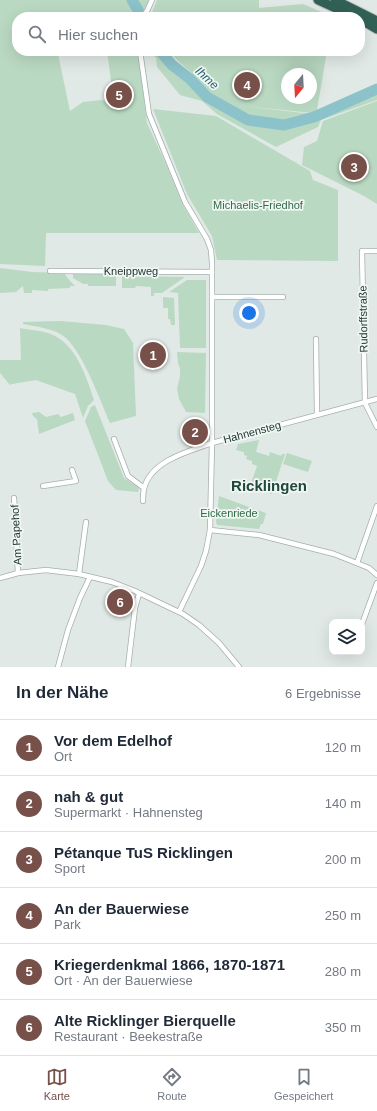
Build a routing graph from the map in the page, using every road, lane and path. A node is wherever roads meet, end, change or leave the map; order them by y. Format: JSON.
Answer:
{"nodes":[{"id":1,"x":152,"y":0,"type":"edge"},
{"id":2,"x":318,"y":0,"type":"edge"},
{"id":3,"x":335,"y":0,"type":"edge"},
{"id":4,"x":146,"y":12,"type":"edge"},
{"id":5,"x":345,"y":12,"type":"edge"},
{"id":6,"x":359,"y":12,"type":"edge"},
{"id":7,"x":365,"y":15,"type":"edge"},
{"id":8,"x":377,"y":21,"type":"edge"},
{"id":9,"x":365,"y":22,"type":"edge"},
{"id":10,"x":377,"y":29,"type":"edge"},
{"id":11,"x":141,"y":56,"type":"edge"},
{"id":12,"x":377,"y":251,"type":"edge"},
{"id":13,"x":50,"y":271,"type":"dead end"},
{"id":14,"x":212,"y":272,"type":"junction"},
{"id":15,"x":212,"y":297,"type":"junction"},
{"id":16,"x":283,"y":297,"type":"dead end"},
{"id":17,"x":316,"y":339,"type":"dead end"},
{"id":18,"x":377,"y":399,"type":"edge"},
{"id":19,"x":365,"y":402,"type":"junction"},
{"id":20,"x":317,"y":414,"type":"junction"},
{"id":21,"x":377,"y":427,"type":"edge"},
{"id":22,"x":114,"y":439,"type":"dead end"},
{"id":23,"x":212,"y":443,"type":"junction"},
{"id":24,"x":72,"y":470,"type":"dead end"},
{"id":25,"x":43,"y":486,"type":"dead end"},
{"id":26,"x":144,"y":488,"type":"junction"},
{"id":27,"x":14,"y":498,"type":"dead end"},
{"id":28,"x":143,"y":501,"type":"dead end"},
{"id":29,"x":377,"y":506,"type":"edge"},
{"id":30,"x":86,"y":522,"type":"dead end"},
{"id":31,"x":370,"y":525,"type":"junction"},
{"id":32,"x":377,"y":527,"type":"edge"},
{"id":33,"x":210,"y":530,"type":"junction"},
{"id":34,"x":357,"y":563,"type":"junction"},
{"id":35,"x":18,"y":573,"type":"junction"},
{"id":36,"x":79,"y":574,"type":"junction"},
{"id":37,"x":377,"y":575,"type":"edge"},
{"id":38,"x":90,"y":576,"type":"junction"},
{"id":39,"x":0,"y":578,"type":"edge"},
{"id":40,"x":377,"y":583,"type":"edge"},
{"id":41,"x":139,"y":594,"type":"junction"},
{"id":42,"x":179,"y":612,"type":"junction"},
{"id":43,"x":364,"y":619,"type":"edge"},
{"id":44,"x":58,"y":667,"type":"edge"},
{"id":45,"x":128,"y":667,"type":"edge"},
{"id":46,"x":239,"y":667,"type":"edge"}],
"edges":[{"from":1,"to":4,"type":"street"},
{"from":2,"to":5,"type":"highway"},
{"from":3,"to":6,"type":"highway"},
{"from":7,"to":8,"type":"highway"},
{"from":9,"to":10,"type":"highway"},
{"from":11,"to":14,"type":"street"},
{"from":12,"to":19,"type":"street","name":"Rudorffstraße"},
{"from":13,"to":14,"type":"street","name":"Kneippweg"},
{"from":14,"to":15,"type":"street"},
{"from":15,"to":16,"type":"street"},
{"from":15,"to":23,"type":"street"},
{"from":17,"to":20,"type":"street"},
{"from":18,"to":19,"type":"street","name":"Hahnensteg"},
{"from":19,"to":20,"type":"street","name":"Hahnensteg"},
{"from":19,"to":21,"type":"street"},
{"from":20,"to":23,"type":"street","name":"Hahnensteg"},
{"from":22,"to":26,"type":"street"},
{"from":23,"to":26,"type":"street","name":"Hahnensteg"},
{"from":23,"to":33,"type":"street"},
{"from":24,"to":25,"type":"street"},
{"from":26,"to":28,"type":"street","name":"Hahnensteg"},
{"from":27,"to":35,"type":"street","name":"Am Papehof"},
{"from":29,"to":31,"type":"street"},
{"from":30,"to":36,"type":"street"},
{"from":31,"to":32,"type":"street"},
{"from":31,"to":34,"type":"street"},
{"from":33,"to":34,"type":"street"},
{"from":33,"to":42,"type":"street"},
{"from":34,"to":37,"type":"street"},
{"from":35,"to":36,"type":"street"},
{"from":35,"to":39,"type":"street"},
{"from":36,"to":38,"type":"street"},
{"from":38,"to":41,"type":"street"},
{"from":38,"to":44,"type":"street"},
{"from":40,"to":43,"type":"street"},
{"from":41,"to":42,"type":"street"},
{"from":41,"to":45,"type":"street"},
{"from":42,"to":46,"type":"street"}]}
